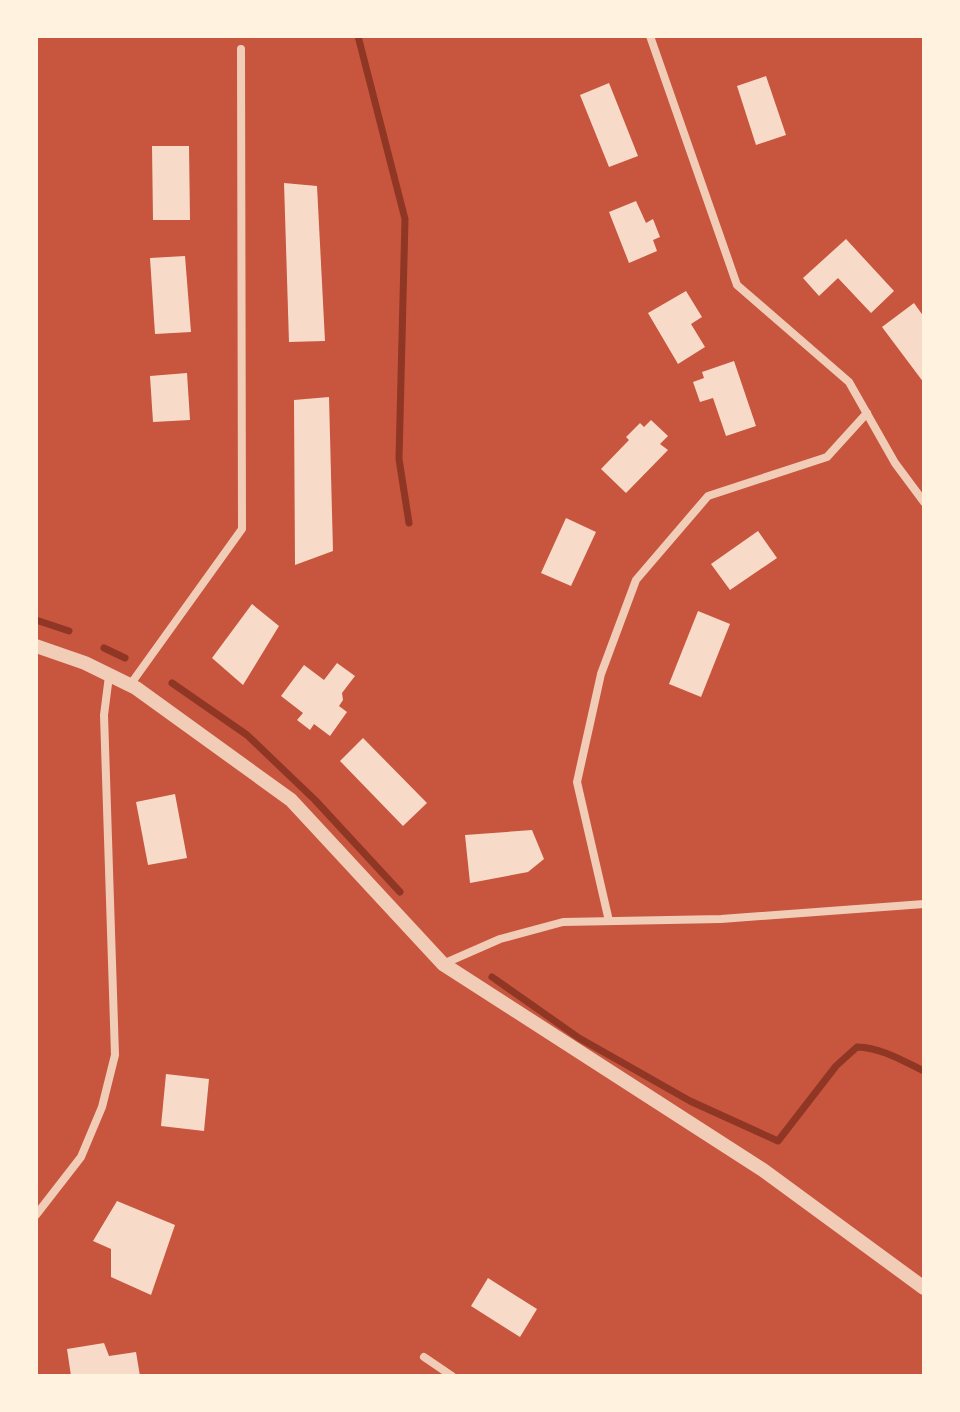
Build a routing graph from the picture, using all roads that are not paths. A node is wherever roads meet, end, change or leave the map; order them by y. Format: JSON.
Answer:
{"nodes":[{"id":1,"x":650,"y":36,"type":"edge"},
{"id":2,"x":241,"y":49,"type":"dead end"},
{"id":3,"x":867,"y":413,"type":"junction"},
{"id":4,"x":924,"y":502,"type":"edge"},
{"id":5,"x":36,"y":646,"type":"edge"},
{"id":6,"x":109,"y":676,"type":"junction"},
{"id":7,"x":130,"y":685,"type":"junction"},
{"id":8,"x":924,"y":904,"type":"edge"},
{"id":9,"x":609,"y":921,"type":"junction"},
{"id":10,"x":443,"y":964,"type":"junction"},
{"id":11,"x":36,"y":1215,"type":"edge"},
{"id":12,"x":924,"y":1288,"type":"edge"},
{"id":13,"x":424,"y":1357,"type":"dead end"},
{"id":14,"x":452,"y":1376,"type":"edge"}],
"edges":[{"from":1,"to":3,"type":"street"},
{"from":2,"to":7,"type":"street"},
{"from":3,"to":4,"type":"street"},
{"from":3,"to":9,"type":"street"},
{"from":5,"to":6,"type":"street"},
{"from":6,"to":7,"type":"street"},
{"from":6,"to":11,"type":"street"},
{"from":7,"to":10,"type":"street"},
{"from":8,"to":9,"type":"street"},
{"from":9,"to":10,"type":"street"},
{"from":10,"to":12,"type":"street"},
{"from":13,"to":14,"type":"street"}]}
